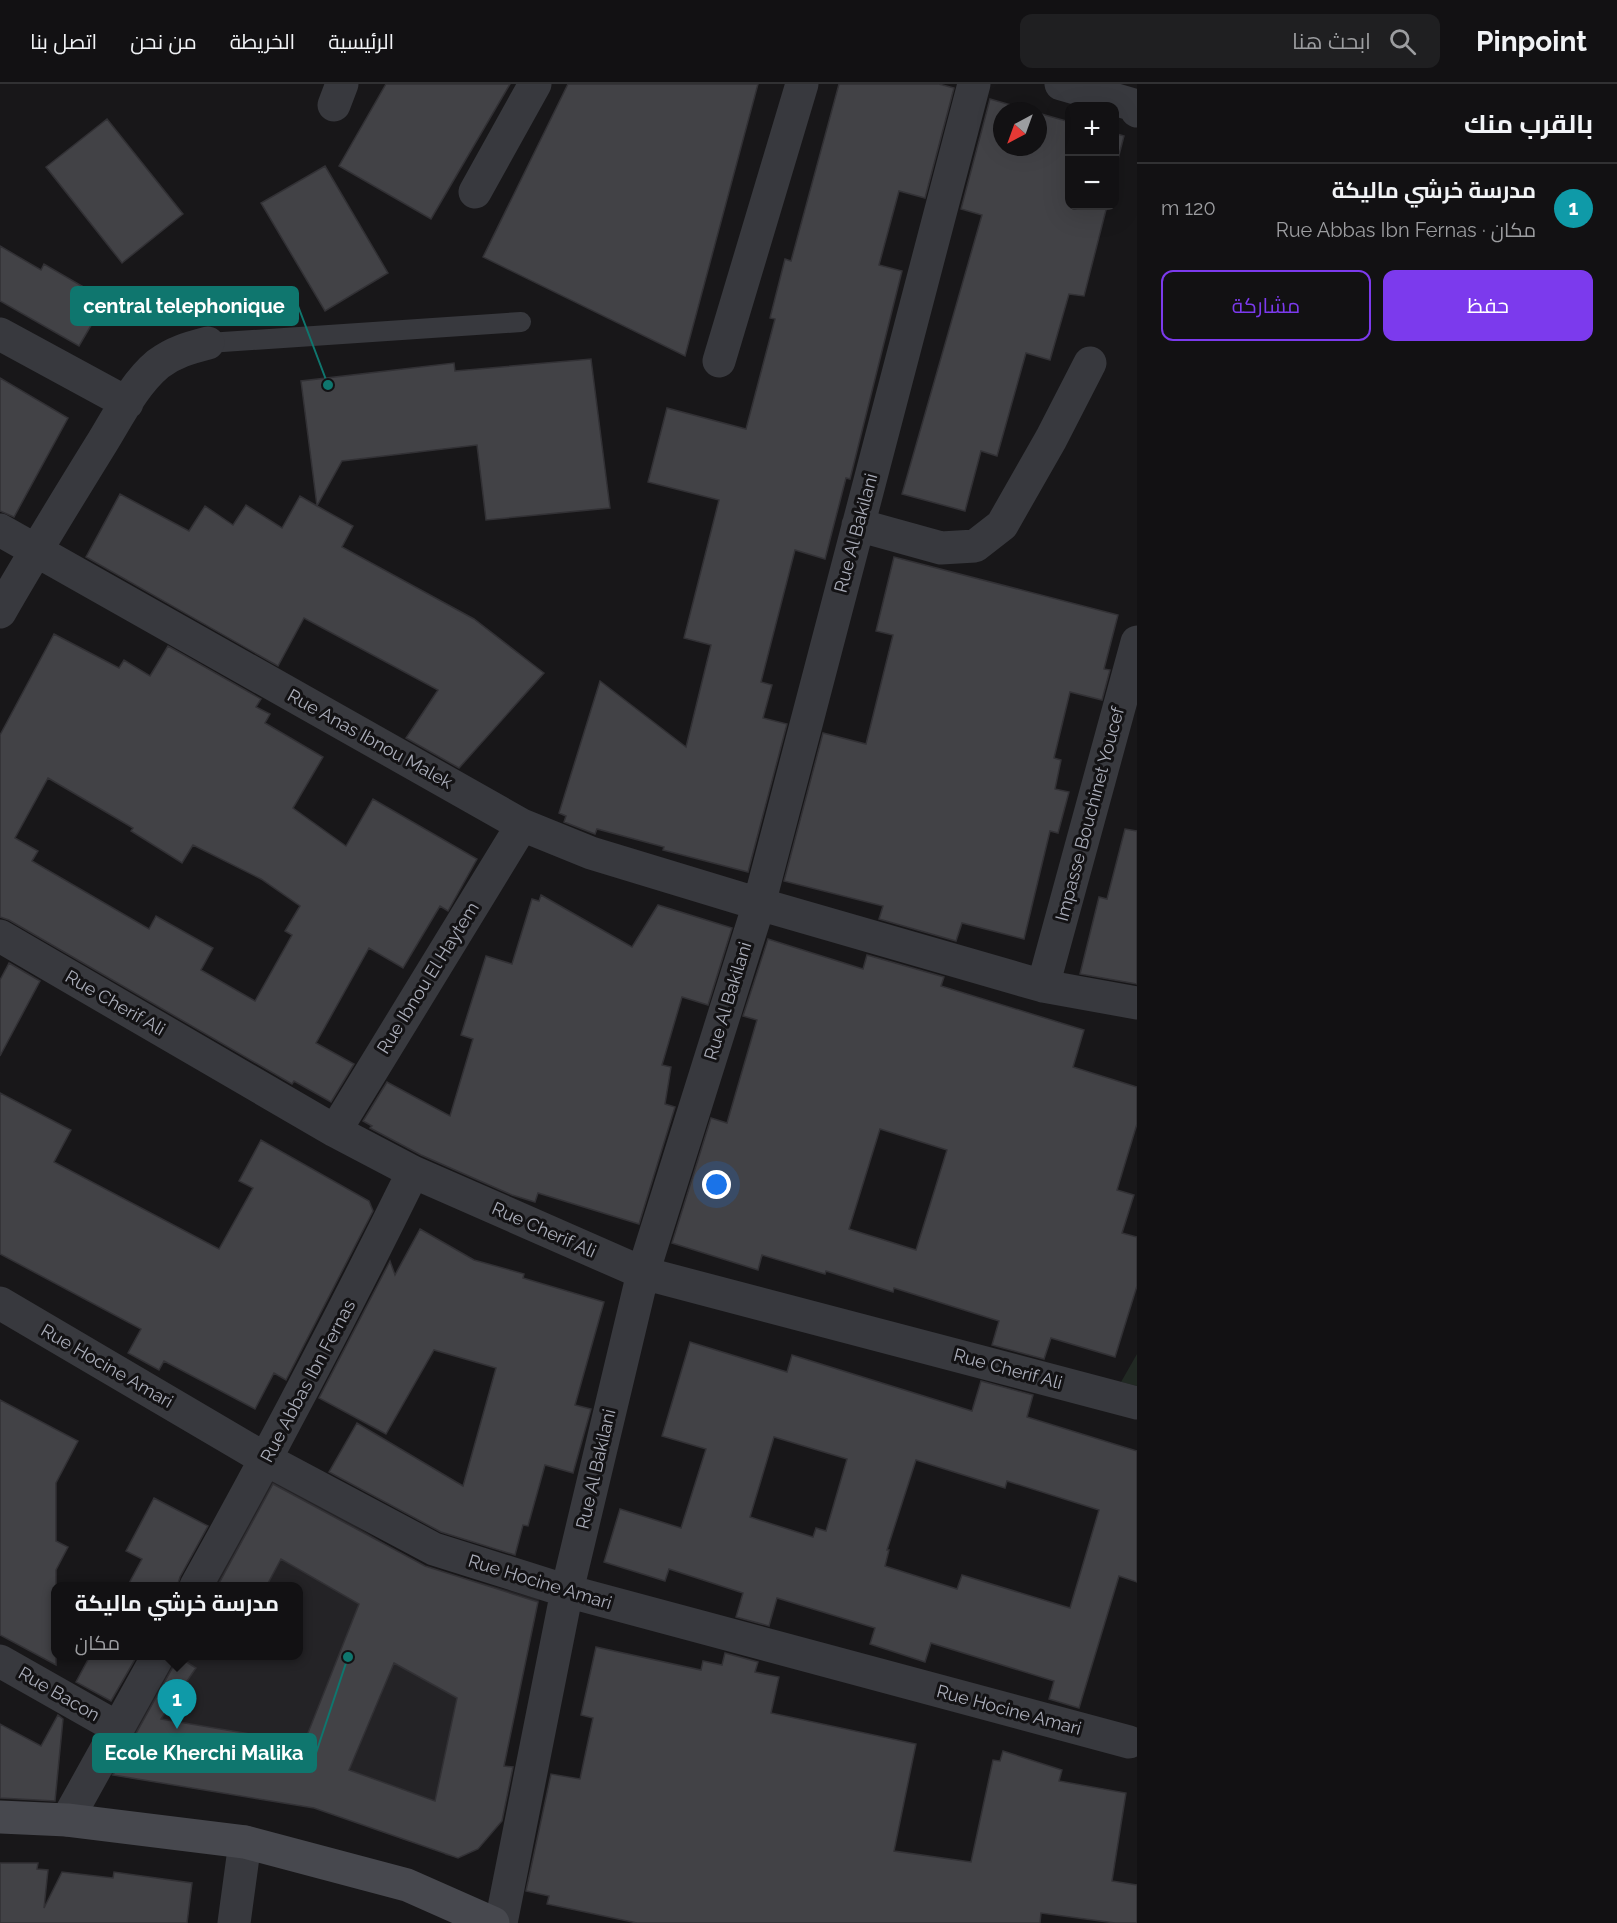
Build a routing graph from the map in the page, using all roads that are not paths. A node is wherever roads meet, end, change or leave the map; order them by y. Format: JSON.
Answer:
{"nodes":[{"id":1,"x":535,"y":84,"type":"edge"},
{"id":2,"x":802,"y":84,"type":"edge"},
{"id":3,"x":975,"y":84,"type":"edge"},
{"id":4,"x":1061,"y":84,"type":"edge"},
{"id":5,"x":1137,"y":111,"type":"edge"},
{"id":6,"x":475,"y":192,"type":"dead end"},
{"id":7,"x":521,"y":322,"type":"dead end"},
{"id":8,"x":0,"y":334,"type":"edge"},
{"id":9,"x":208,"y":344,"type":"joint"},
{"id":10,"x":719,"y":361,"type":"dead end"},
{"id":11,"x":1090,"y":363,"type":"dead end"},
{"id":12,"x":127,"y":403,"type":"junction"},
{"id":13,"x":858,"y":525,"type":"junction"},
{"id":14,"x":0,"y":530,"type":"edge"},
{"id":15,"x":35,"y":550,"type":"junction"},
{"id":16,"x":0,"y":612,"type":"edge"},
{"id":17,"x":1137,"y":642,"type":"edge"},
{"id":18,"x":522,"y":825,"type":"junction"},
{"id":19,"x":759,"y":904,"type":"junction"},
{"id":20,"x":0,"y":936,"type":"edge"},
{"id":21,"x":1043,"y":986,"type":"junction"},
{"id":22,"x":1137,"y":1003,"type":"edge"},
{"id":23,"x":335,"y":1131,"type":"junction"},
{"id":24,"x":413,"y":1172,"type":"junction"},
{"id":25,"x":643,"y":1273,"type":"junction"},
{"id":26,"x":0,"y":1303,"type":"edge"},
{"id":27,"x":1137,"y":1403,"type":"edge"},
{"id":28,"x":267,"y":1460,"type":"junction"},
{"id":29,"x":199,"y":1582,"type":"edge"},
{"id":30,"x":567,"y":1592,"type":"junction"},
{"id":31,"x":156,"y":1660,"type":"edge"},
{"id":32,"x":0,"y":1661,"type":"edge"},
{"id":33,"x":118,"y":1728,"type":"junction"},
{"id":34,"x":1129,"y":1742,"type":"dead end"},
{"id":35,"x":0,"y":1817,"type":"edge"},
{"id":36,"x":67,"y":1820,"type":"junction"},
{"id":37,"x":245,"y":1842,"type":"junction"},
{"id":38,"x":234,"y":1923,"type":"edge"},
{"id":39,"x":493,"y":1923,"type":"edge"},
{"id":40,"x":501,"y":1923,"type":"edge"}],
"edges":[{"from":1,"to":6,"type":"street"},
{"from":2,"to":10,"type":"street"},
{"from":3,"to":13,"type":"street","name":"Rue Al Bakilani"},
{"from":4,"to":5,"type":"street"},
{"from":7,"to":9,"type":"lane"},
{"from":8,"to":12,"type":"street"},
{"from":9,"to":12,"type":"street"},
{"from":11,"to":13,"type":"street"},
{"from":12,"to":15,"type":"street"},
{"from":13,"to":19,"type":"street","name":"Rue Al Bakilani"},
{"from":14,"to":15,"type":"street","name":"Rue Anas Ibnou Malek"},
{"from":15,"to":16,"type":"street"},
{"from":15,"to":18,"type":"street","name":"Rue Anas Ibnou Malek"},
{"from":17,"to":21,"type":"street","name":"Impasse Bouchinet Youcef"},
{"from":18,"to":19,"type":"street","name":"Rue Anas Ibnou Malek"},
{"from":18,"to":23,"type":"street","name":"Rue Ibnou El Haytem"},
{"from":19,"to":21,"type":"street","name":"Rue Anas Ibnou Malek"},
{"from":19,"to":25,"type":"street","name":"Rue Al Bakilani"},
{"from":20,"to":23,"type":"street","name":"Rue Cherif Ali"},
{"from":21,"to":22,"type":"street","name":"Rue Anas Ibnou Malek"},
{"from":23,"to":24,"type":"street","name":"Rue Cherif Ali"},
{"from":24,"to":25,"type":"street","name":"Rue Cherif Ali"},
{"from":24,"to":28,"type":"street","name":"Rue Abbas Ibn Fernas"},
{"from":25,"to":27,"type":"street","name":"Rue Cherif Ali"},
{"from":25,"to":30,"type":"street","name":"Rue Al Bakilani"},
{"from":26,"to":28,"type":"street","name":"Rue Hocine Amari"},
{"from":28,"to":29,"type":"street","name":"Rue Abbas Ibn Fernas"},
{"from":28,"to":30,"type":"street","name":"Rue Hocine Amari"},
{"from":30,"to":34,"type":"street","name":"Rue Hocine Amari"},
{"from":30,"to":40,"type":"street","name":"Rue Al Bakilani"},
{"from":31,"to":33,"type":"street"},
{"from":32,"to":33,"type":"street","name":"Rue Bacon"},
{"from":33,"to":36,"type":"street"},
{"from":35,"to":36,"type":"main road"},
{"from":36,"to":37,"type":"main road"},
{"from":37,"to":38,"type":"street"},
{"from":37,"to":39,"type":"main road"}]}
